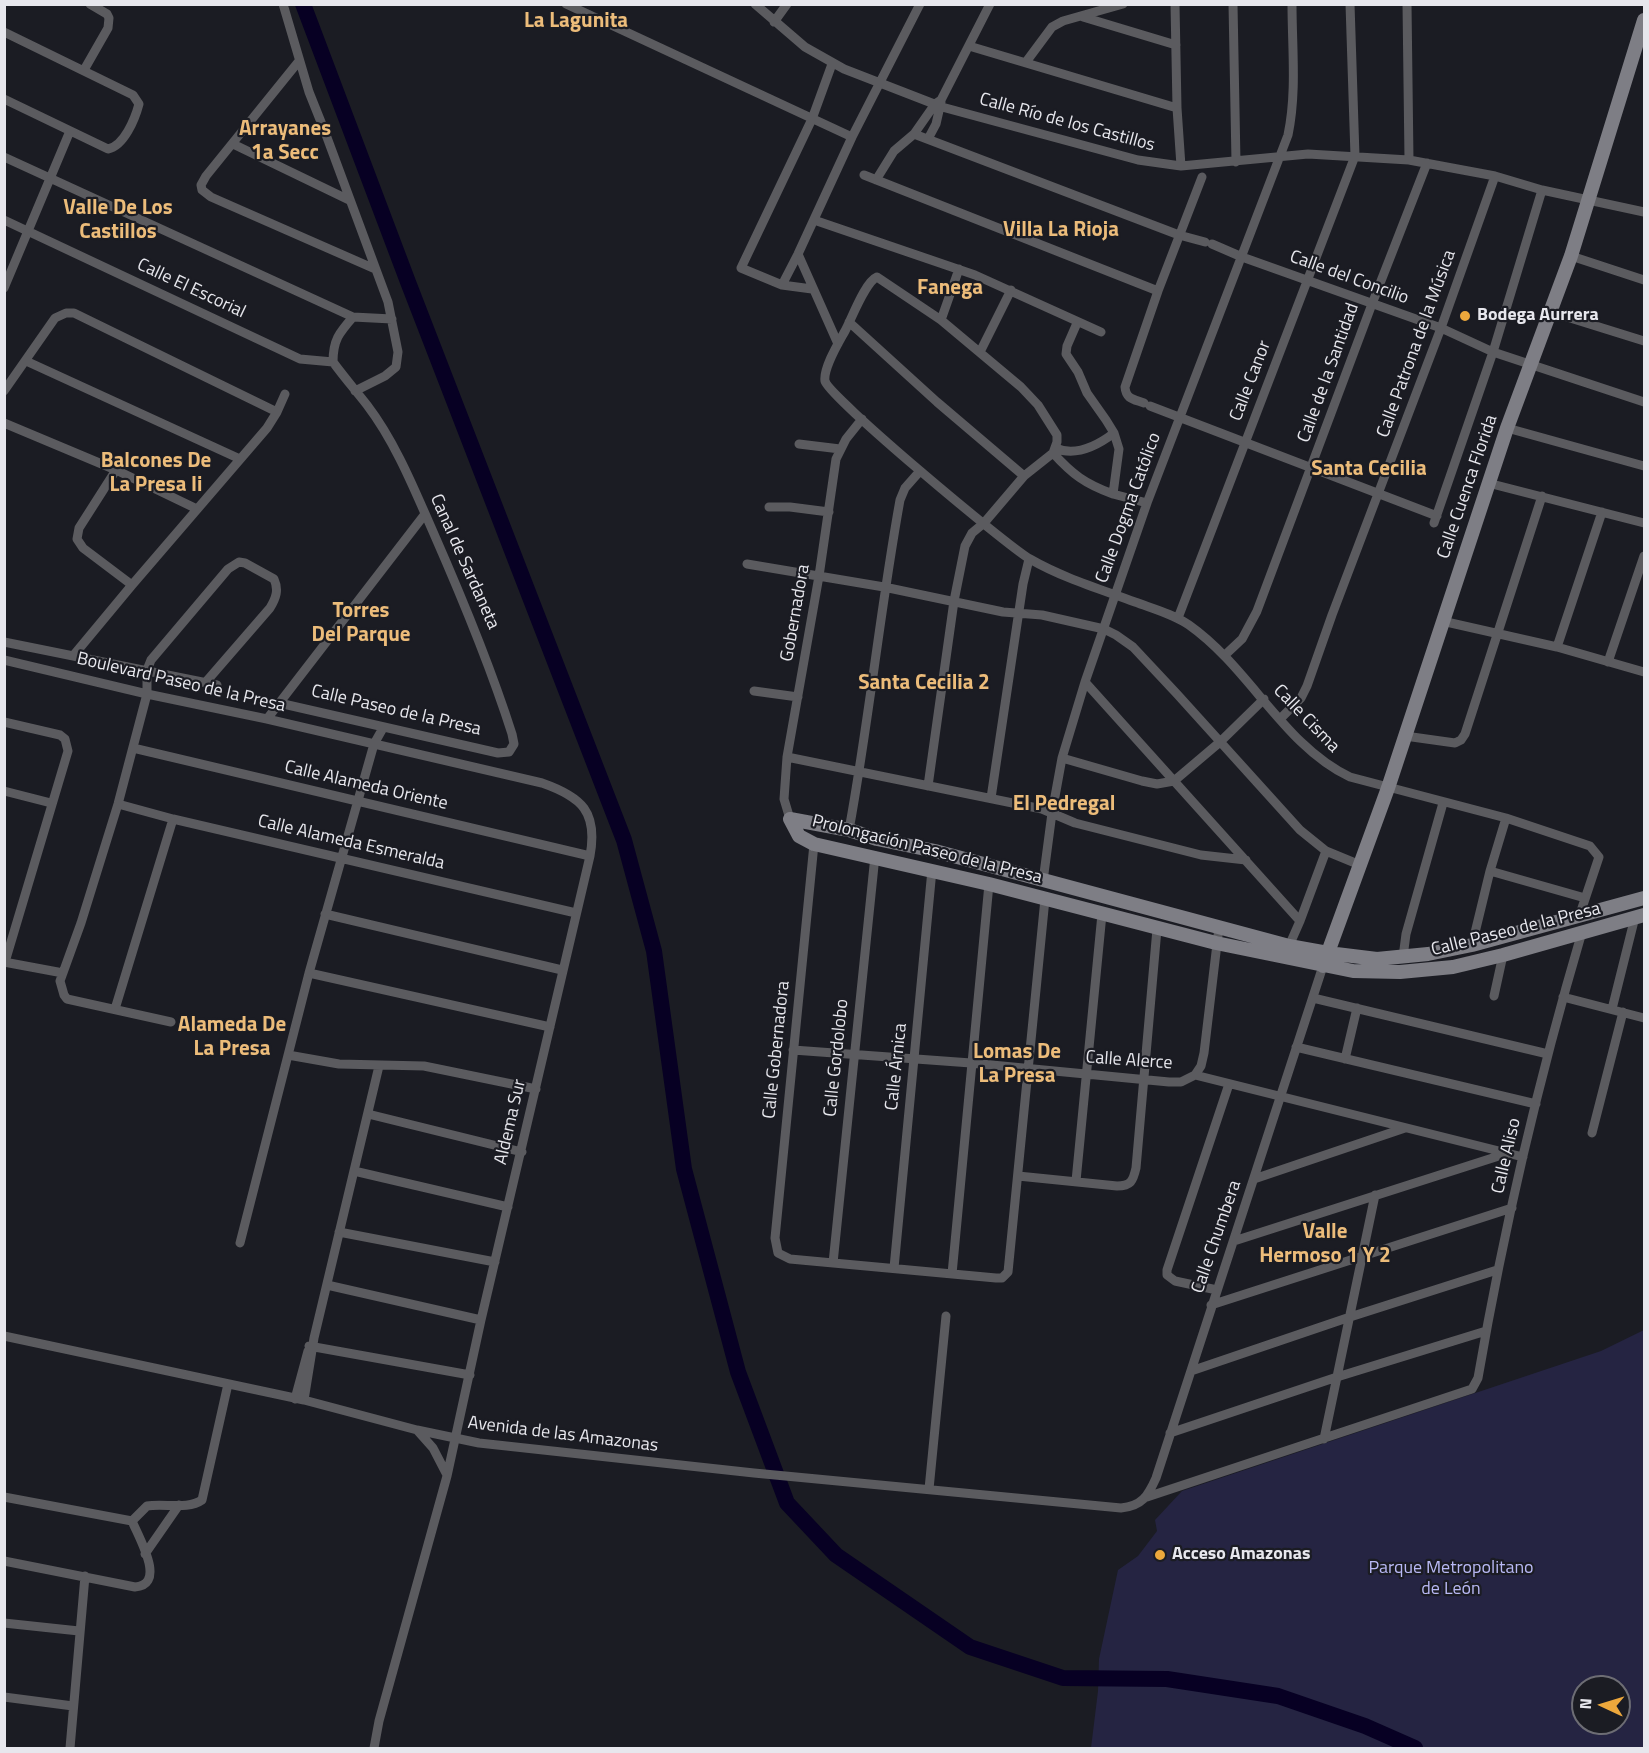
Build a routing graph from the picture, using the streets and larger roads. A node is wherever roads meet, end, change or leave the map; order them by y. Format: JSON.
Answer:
{"nodes":[{"id":1,"x":90,"y":4,"type":"edge"},
{"id":2,"x":283,"y":4,"type":"edge"},
{"id":3,"x":566,"y":4,"type":"edge"},
{"id":4,"x":755,"y":4,"type":"edge"},
{"id":5,"x":787,"y":4,"type":"edge"},
{"id":6,"x":920,"y":4,"type":"edge"},
{"id":7,"x":990,"y":4,"type":"edge"},
{"id":8,"x":1123,"y":4,"type":"edge"},
{"id":9,"x":1175,"y":4,"type":"edge"},
{"id":10,"x":1233,"y":4,"type":"edge"},
{"id":11,"x":1292,"y":4,"type":"edge"},
{"id":12,"x":1350,"y":4,"type":"edge"},
{"id":13,"x":1407,"y":4,"type":"edge"},
{"id":14,"x":1082,"y":17,"type":"junction"},
{"id":15,"x":1644,"y":20,"type":"edge"},
{"id":16,"x":774,"y":22,"type":"junction"},
{"id":17,"x":4,"y":32,"type":"edge"},
{"id":18,"x":1176,"y":45,"type":"junction"},
{"id":19,"x":969,"y":46,"type":"junction"},
{"id":20,"x":299,"y":61,"type":"junction"},
{"id":21,"x":1026,"y":62,"type":"junction"},
{"id":22,"x":832,"y":64,"type":"junction"},
{"id":23,"x":84,"y":70,"type":"junction"},
{"id":24,"x":880,"y":83,"type":"junction"},
{"id":25,"x":4,"y":99,"type":"edge"},
{"id":26,"x":939,"y":104,"type":"junction"},
{"id":27,"x":1177,"y":108,"type":"junction"},
{"id":28,"x":812,"y":118,"type":"junction"},
{"id":29,"x":69,"y":131,"type":"junction"},
{"id":30,"x":914,"y":134,"type":"junction"},
{"id":31,"x":852,"y":137,"type":"junction"},
{"id":32,"x":928,"y":139,"type":"junction"},
{"id":33,"x":233,"y":144,"type":"junction"},
{"id":34,"x":1281,"y":156,"type":"junction"},
{"id":35,"x":1355,"y":156,"type":"junction"},
{"id":36,"x":4,"y":157,"type":"edge"},
{"id":37,"x":1408,"y":160,"type":"junction"},
{"id":38,"x":1236,"y":162,"type":"junction"},
{"id":39,"x":1427,"y":163,"type":"junction"},
{"id":40,"x":1181,"y":166,"type":"junction"},
{"id":41,"x":864,"y":175,"type":"dead end"},
{"id":42,"x":1495,"y":176,"type":"junction"},
{"id":43,"x":1202,"y":177,"type":"dead end"},
{"id":44,"x":50,"y":178,"type":"junction"},
{"id":45,"x":876,"y":180,"type":"junction"},
{"id":46,"x":1542,"y":190,"type":"junction"},
{"id":47,"x":350,"y":200,"type":"junction"},
{"id":48,"x":1589,"y":201,"type":"junction"},
{"id":49,"x":1644,"y":209,"type":"edge"},
{"id":50,"x":4,"y":220,"type":"edge"},
{"id":51,"x":814,"y":220,"type":"junction"},
{"id":52,"x":29,"y":231,"type":"junction"},
{"id":53,"x":1179,"y":234,"type":"junction"},
{"id":54,"x":798,"y":254,"type":"junction"},
{"id":55,"x":1571,"y":256,"type":"junction"},
{"id":56,"x":1242,"y":257,"type":"junction"},
{"id":57,"x":375,"y":269,"type":"junction"},
{"id":58,"x":959,"y":269,"type":"junction"},
{"id":59,"x":1307,"y":280,"type":"junction"},
{"id":60,"x":1644,"y":280,"type":"edge"},
{"id":61,"x":782,"y":285,"type":"junction"},
{"id":62,"x":4,"y":288,"type":"edge"},
{"id":63,"x":812,"y":289,"type":"junction"},
{"id":64,"x":1011,"y":290,"type":"junction"},
{"id":65,"x":1158,"y":291,"type":"junction"},
{"id":66,"x":1372,"y":304,"type":"junction"},
{"id":67,"x":1551,"y":312,"type":"junction"},
{"id":68,"x":352,"y":317,"type":"junction"},
{"id":69,"x":392,"y":319,"type":"junction"},
{"id":70,"x":941,"y":320,"type":"junction"},
{"id":71,"x":849,"y":322,"type":"junction"},
{"id":72,"x":1077,"y":323,"type":"junction"},
{"id":73,"x":1440,"y":328,"type":"junction"},
{"id":74,"x":1101,"y":332,"type":"dead end"},
{"id":75,"x":1644,"y":341,"type":"edge"},
{"id":76,"x":838,"y":344,"type":"junction"},
{"id":77,"x":980,"y":352,"type":"junction"},
{"id":78,"x":1493,"y":352,"type":"junction"},
{"id":79,"x":26,"y":361,"type":"junction"},
{"id":80,"x":333,"y":362,"type":"junction"},
{"id":81,"x":1531,"y":366,"type":"junction"},
{"id":82,"x":4,"y":391,"type":"edge"},
{"id":83,"x":355,"y":391,"type":"junction"},
{"id":84,"x":285,"y":394,"type":"dead end"},
{"id":85,"x":1644,"y":402,"type":"edge"},
{"id":86,"x":277,"y":412,"type":"junction"},
{"id":87,"x":1180,"y":416,"type":"junction"},
{"id":88,"x":862,"y":418,"type":"junction"},
{"id":89,"x":4,"y":423,"type":"edge"},
{"id":90,"x":1507,"y":428,"type":"junction"},
{"id":91,"x":1114,"y":433,"type":"junction"},
{"id":92,"x":1246,"y":442,"type":"junction"},
{"id":93,"x":799,"y":444,"type":"dead end"},
{"id":94,"x":840,"y":449,"type":"junction"},
{"id":95,"x":1054,"y":450,"type":"junction"},
{"id":96,"x":240,"y":459,"type":"junction"},
{"id":97,"x":1644,"y":466,"type":"edge"},
{"id":98,"x":1311,"y":467,"type":"junction"},
{"id":99,"x":116,"y":470,"type":"junction"},
{"id":100,"x":920,"y":471,"type":"junction"},
{"id":101,"x":1024,"y":476,"type":"junction"},
{"id":102,"x":1488,"y":483,"type":"junction"},
{"id":103,"x":1380,"y":493,"type":"junction"},
{"id":104,"x":1113,"y":494,"type":"junction"},
{"id":105,"x":1542,"y":496,"type":"junction"},
{"id":106,"x":1147,"y":503,"type":"junction"},
{"id":107,"x":769,"y":507,"type":"dead end"},
{"id":108,"x":197,"y":509,"type":"junction"},
{"id":109,"x":829,"y":512,"type":"junction"},
{"id":110,"x":1602,"y":512,"type":"junction"},
{"id":111,"x":425,"y":514,"type":"junction"},
{"id":112,"x":984,"y":523,"type":"junction"},
{"id":113,"x":1644,"y":523,"type":"edge"},
{"id":114,"x":1644,"y":556,"type":"edge"},
{"id":115,"x":1029,"y":559,"type":"junction"},
{"id":116,"x":747,"y":564,"type":"dead end"},
{"id":117,"x":819,"y":576,"type":"junction"},
{"id":118,"x":132,"y":585,"type":"junction"},
{"id":119,"x":884,"y":587,"type":"junction"},
{"id":120,"x":1115,"y":594,"type":"junction"},
{"id":121,"x":954,"y":601,"type":"junction"},
{"id":122,"x":1019,"y":613,"type":"junction"},
{"id":123,"x":1178,"y":618,"type":"junction"},
{"id":124,"x":1442,"y":621,"type":"junction"},
{"id":125,"x":1104,"y":629,"type":"junction"},
{"id":126,"x":1498,"y":633,"type":"junction"},
{"id":127,"x":4,"y":642,"type":"edge"},
{"id":128,"x":1557,"y":647,"type":"junction"},
{"id":129,"x":1225,"y":655,"type":"junction"},
{"id":130,"x":73,"y":656,"type":"junction"},
{"id":131,"x":4,"y":660,"type":"edge"},
{"id":132,"x":1608,"y":662,"type":"junction"},
{"id":133,"x":147,"y":670,"type":"junction"},
{"id":134,"x":1644,"y":672,"type":"edge"},
{"id":135,"x":1085,"y":682,"type":"junction"},
{"id":136,"x":205,"y":683,"type":"junction"},
{"id":137,"x":217,"y":685,"type":"dead end"},
{"id":138,"x":753,"y":691,"type":"dead end"},
{"id":139,"x":147,"y":694,"type":"junction"},
{"id":140,"x":798,"y":697,"type":"junction"},
{"id":141,"x":1264,"y":699,"type":"junction"},
{"id":142,"x":279,"y":702,"type":"junction"},
{"id":143,"x":1281,"y":718,"type":"junction"},
{"id":144,"x":267,"y":719,"type":"junction"},
{"id":145,"x":4,"y":722,"type":"edge"},
{"id":146,"x":383,"y":728,"type":"junction"},
{"id":147,"x":1405,"y":736,"type":"junction"},
{"id":148,"x":1220,"y":742,"type":"junction"},
{"id":149,"x":374,"y":744,"type":"junction"},
{"id":150,"x":133,"y":748,"type":"junction"},
{"id":151,"x":504,"y":753,"type":"joint"},
{"id":152,"x":787,"y":757,"type":"junction"},
{"id":153,"x":1062,"y":758,"type":"junction"},
{"id":154,"x":859,"y":773,"type":"junction"},
{"id":155,"x":1174,"y":781,"type":"junction"},
{"id":156,"x":928,"y":786,"type":"junction"},
{"id":157,"x":1388,"y":788,"type":"junction"},
{"id":158,"x":4,"y":791,"type":"edge"},
{"id":159,"x":991,"y":798,"type":"junction"},
{"id":160,"x":358,"y":802,"type":"junction"},
{"id":161,"x":51,"y":803,"type":"junction"},
{"id":162,"x":1443,"y":803,"type":"junction"},
{"id":163,"x":118,"y":804,"type":"junction"},
{"id":164,"x":586,"y":812,"type":"joint"},
{"id":165,"x":1052,"y":813,"type":"junction"},
{"id":166,"x":1506,"y":818,"type":"junction"},
{"id":167,"x":173,"y":819,"type":"junction"},
{"id":168,"x":790,"y":819,"type":"junction"},
{"id":169,"x":849,"y":830,"type":"junction"},
{"id":170,"x":814,"y":844,"type":"junction"},
{"id":171,"x":1326,"y":851,"type":"junction"},
{"id":172,"x":590,"y":856,"type":"junction"},
{"id":173,"x":875,"y":856,"type":"junction"},
{"id":174,"x":342,"y":857,"type":"junction"},
{"id":175,"x":1246,"y":860,"type":"junction"},
{"id":176,"x":1360,"y":865,"type":"junction"},
{"id":177,"x":932,"y":870,"type":"junction"},
{"id":178,"x":1490,"y":871,"type":"junction"},
{"id":179,"x":1043,"y":881,"type":"junction"},
{"id":180,"x":989,"y":884,"type":"junction"},
{"id":181,"x":1585,"y":898,"type":"junction"},
{"id":182,"x":1644,"y":898,"type":"edge"},
{"id":183,"x":1045,"y":899,"type":"junction"},
{"id":184,"x":576,"y":913,"type":"junction"},
{"id":185,"x":325,"y":914,"type":"junction"},
{"id":186,"x":1102,"y":914,"type":"junction"},
{"id":187,"x":1640,"y":916,"type":"edge"},
{"id":188,"x":1579,"y":917,"type":"junction"},
{"id":189,"x":1300,"y":921,"type":"junction"},
{"id":190,"x":1219,"y":927,"type":"junction"},
{"id":191,"x":1157,"y":928,"type":"junction"},
{"id":192,"x":1582,"y":932,"type":"junction"},
{"id":193,"x":1216,"y":943,"type":"junction"},
{"id":194,"x":1472,"y":945,"type":"junction"},
{"id":195,"x":1288,"y":946,"type":"junction"},
{"id":196,"x":1503,"y":955,"type":"junction"},
{"id":197,"x":1403,"y":957,"type":"junction"},
{"id":198,"x":1325,"y":959,"type":"junction"},
{"id":199,"x":5,"y":962,"type":"edge"},
{"id":200,"x":562,"y":970,"type":"junction"},
{"id":201,"x":63,"y":973,"type":"junction"},
{"id":202,"x":309,"y":973,"type":"junction"},
{"id":203,"x":1494,"y":996,"type":"dead end"},
{"id":204,"x":1563,"y":997,"type":"junction"},
{"id":205,"x":1313,"y":998,"type":"junction"},
{"id":206,"x":1357,"y":1008,"type":"junction"},
{"id":207,"x":115,"y":1009,"type":"junction"},
{"id":208,"x":1612,"y":1009,"type":"junction"},
{"id":209,"x":1623,"y":1012,"type":"junction"},
{"id":210,"x":1644,"y":1018,"type":"edge"},
{"id":211,"x":171,"y":1022,"type":"dead end"},
{"id":212,"x":550,"y":1027,"type":"junction"},
{"id":213,"x":1296,"y":1047,"type":"junction"},
{"id":214,"x":793,"y":1050,"type":"junction"},
{"id":215,"x":1548,"y":1054,"type":"junction"},
{"id":216,"x":288,"y":1055,"type":"junction"},
{"id":217,"x":854,"y":1055,"type":"junction"},
{"id":218,"x":914,"y":1059,"type":"junction"},
{"id":219,"x":1345,"y":1059,"type":"junction"},
{"id":220,"x":970,"y":1063,"type":"junction"},
{"id":221,"x":380,"y":1065,"type":"junction"},
{"id":222,"x":1028,"y":1069,"type":"junction"},
{"id":223,"x":1087,"y":1074,"type":"junction"},
{"id":224,"x":1195,"y":1075,"type":"junction"},
{"id":225,"x":1145,"y":1079,"type":"junction"},
{"id":226,"x":1229,"y":1084,"type":"junction"},
{"id":227,"x":536,"y":1089,"type":"junction"},
{"id":228,"x":1280,"y":1097,"type":"junction"},
{"id":229,"x":1536,"y":1104,"type":"junction"},
{"id":230,"x":368,"y":1114,"type":"junction"},
{"id":231,"x":1406,"y":1128,"type":"junction"},
{"id":232,"x":1592,"y":1133,"type":"dead end"},
{"id":233,"x":522,"y":1152,"type":"junction"},
{"id":234,"x":1506,"y":1154,"type":"junction"},
{"id":235,"x":1523,"y":1158,"type":"junction"},
{"id":236,"x":354,"y":1171,"type":"junction"},
{"id":237,"x":1018,"y":1176,"type":"junction"},
{"id":238,"x":1254,"y":1179,"type":"junction"},
{"id":239,"x":1076,"y":1181,"type":"junction"},
{"id":240,"x":1375,"y":1195,"type":"junction"},
{"id":241,"x":508,"y":1207,"type":"junction"},
{"id":242,"x":1512,"y":1208,"type":"junction"},
{"id":243,"x":339,"y":1232,"type":"junction"},
{"id":244,"x":1234,"y":1241,"type":"junction"},
{"id":245,"x":240,"y":1243,"type":"dead end"},
{"id":246,"x":1364,"y":1256,"type":"junction"},
{"id":247,"x":495,"y":1262,"type":"junction"},
{"id":248,"x":833,"y":1263,"type":"junction"},
{"id":249,"x":894,"y":1268,"type":"junction"},
{"id":250,"x":1497,"y":1270,"type":"junction"},
{"id":251,"x":952,"y":1274,"type":"junction"},
{"id":252,"x":327,"y":1285,"type":"junction"},
{"id":253,"x":1217,"y":1290,"type":"junction"},
{"id":254,"x":1211,"y":1305,"type":"junction"},
{"id":255,"x":946,"y":1316,"type":"dead end"},
{"id":256,"x":1350,"y":1317,"type":"junction"},
{"id":257,"x":481,"y":1320,"type":"junction"},
{"id":258,"x":1486,"y":1331,"type":"junction"},
{"id":259,"x":4,"y":1336,"type":"edge"},
{"id":260,"x":313,"y":1344,"type":"junction"},
{"id":261,"x":1191,"y":1371,"type":"junction"},
{"id":262,"x":470,"y":1375,"type":"junction"},
{"id":263,"x":1337,"y":1377,"type":"junction"},
{"id":264,"x":228,"y":1384,"type":"junction"},
{"id":265,"x":299,"y":1400,"type":"junction"},
{"id":266,"x":417,"y":1430,"type":"junction"},
{"id":267,"x":1170,"y":1433,"type":"junction"},
{"id":268,"x":454,"y":1439,"type":"junction"},
{"id":269,"x":1324,"y":1439,"type":"junction"},
{"id":270,"x":447,"y":1476,"type":"junction"},
{"id":271,"x":929,"y":1489,"type":"junction"},
{"id":272,"x":4,"y":1497,"type":"edge"},
{"id":273,"x":1147,"y":1497,"type":"junction"},
{"id":274,"x":179,"y":1505,"type":"junction"},
{"id":275,"x":132,"y":1521,"type":"junction"},
{"id":276,"x":145,"y":1554,"type":"junction"},
{"id":277,"x":4,"y":1562,"type":"edge"},
{"id":278,"x":85,"y":1576,"type":"junction"},
{"id":279,"x":4,"y":1623,"type":"edge"},
{"id":280,"x":79,"y":1631,"type":"junction"},
{"id":281,"x":4,"y":1697,"type":"edge"},
{"id":282,"x":73,"y":1706,"type":"junction"},
{"id":283,"x":70,"y":1749,"type":"edge"},
{"id":284,"x":374,"y":1749,"type":"edge"}],
"edges":[{"from":1,"to":23,"type":"street"},
{"from":2,"to":20,"type":"street"},
{"from":3,"to":28,"type":"street"},
{"from":4,"to":16,"type":"street","name":"Calle Río de los Castillos"},
{"from":5,"to":16,"type":"street"},
{"from":6,"to":24,"type":"street"},
{"from":7,"to":19,"type":"street"},
{"from":8,"to":14,"type":"street"},
{"from":9,"to":18,"type":"street"},
{"from":10,"to":38,"type":"street"},
{"from":11,"to":34,"type":"street","name":"Calle Dogma Católico"},
{"from":12,"to":35,"type":"street"},
{"from":13,"to":37,"type":"street"},
{"from":14,"to":18,"type":"street"},
{"from":14,"to":21,"type":"street"},
{"from":15,"to":48,"type":"street","name":"Calle Cuenca Florida"},
{"from":16,"to":22,"type":"street","name":"Calle Río de los Castillos"},
{"from":17,"to":23,"type":"street"},
{"from":18,"to":27,"type":"street"},
{"from":19,"to":21,"type":"street"},
{"from":19,"to":26,"type":"street"},
{"from":20,"to":33,"type":"street"},
{"from":20,"to":47,"type":"street"},
{"from":21,"to":27,"type":"street"},
{"from":22,"to":24,"type":"street","name":"Calle Río de los Castillos"},
{"from":22,"to":28,"type":"street"},
{"from":23,"to":29,"type":"street"},
{"from":24,"to":26,"type":"street","name":"Calle Río de los Castillos"},
{"from":24,"to":31,"type":"street"},
{"from":25,"to":29,"type":"street"},
{"from":26,"to":30,"type":"street"},
{"from":26,"to":32,"type":"street"},
{"from":26,"to":40,"type":"street","name":"Calle Río de los Castillos"},
{"from":27,"to":40,"type":"street"},
{"from":28,"to":31,"type":"street"},
{"from":28,"to":61,"type":"street"},
{"from":29,"to":44,"type":"street"},
{"from":30,"to":32,"type":"street","name":"Calle del Concilio"},
{"from":30,"to":45,"type":"street"},
{"from":31,"to":51,"type":"street"},
{"from":32,"to":53,"type":"street","name":"Calle del Concilio"},
{"from":33,"to":47,"type":"street"},
{"from":33,"to":57,"type":"street"},
{"from":34,"to":35,"type":"street","name":"Calle Río de los Castillos"},
{"from":34,"to":38,"type":"street","name":"Calle Río de los Castillos"},
{"from":34,"to":56,"type":"street","name":"Calle Dogma Católico"},
{"from":35,"to":37,"type":"street","name":"Calle Río de los Castillos"},
{"from":35,"to":59,"type":"street","name":"Calle Canor"},
{"from":36,"to":44,"type":"street"},
{"from":37,"to":39,"type":"street","name":"Calle Río de los Castillos"},
{"from":38,"to":40,"type":"street","name":"Calle Río de los Castillos"},
{"from":39,"to":42,"type":"street","name":"Calle Río de los Castillos"},
{"from":39,"to":66,"type":"street","name":"Calle de la Santidad"},
{"from":41,"to":45,"type":"street"},
{"from":42,"to":46,"type":"street","name":"Calle Río de los Castillos"},
{"from":42,"to":73,"type":"street","name":"Calle Patrona de la Música"},
{"from":43,"to":53,"type":"street"},
{"from":44,"to":52,"type":"street"},
{"from":44,"to":68,"type":"street"},
{"from":45,"to":65,"type":"street"},
{"from":46,"to":48,"type":"street","name":"Calle Río de los Castillos"},
{"from":46,"to":78,"type":"street"},
{"from":47,"to":57,"type":"street"},
{"from":48,"to":49,"type":"street","name":"Calle Río de los Castillos"},
{"from":48,"to":55,"type":"street","name":"Calle Cuenca Florida"},
{"from":50,"to":52,"type":"street","name":"Calle El Escorial"},
{"from":51,"to":54,"type":"street"},
{"from":51,"to":58,"type":"street"},
{"from":52,"to":62,"type":"street"},
{"from":52,"to":80,"type":"street","name":"Calle El Escorial"},
{"from":53,"to":56,"type":"street","name":"Calle del Concilio"},
{"from":53,"to":65,"type":"street"},
{"from":54,"to":61,"type":"street"},
{"from":54,"to":63,"type":"street"},
{"from":55,"to":60,"type":"street"},
{"from":55,"to":67,"type":"street","name":"Calle Cuenca Florida"},
{"from":56,"to":59,"type":"street","name":"Calle del Concilio"},
{"from":56,"to":87,"type":"street","name":"Calle Dogma Católico"},
{"from":57,"to":69,"type":"street"},
{"from":58,"to":64,"type":"street"},
{"from":58,"to":70,"type":"street"},
{"from":59,"to":66,"type":"street","name":"Calle del Concilio"},
{"from":59,"to":92,"type":"street","name":"Calle Canor"},
{"from":61,"to":63,"type":"street"},
{"from":63,"to":76,"type":"street"},
{"from":64,"to":72,"type":"street"},
{"from":64,"to":77,"type":"street"},
{"from":65,"to":87,"type":"street"},
{"from":66,"to":73,"type":"street","name":"Calle del Concilio"},
{"from":66,"to":98,"type":"street","name":"Calle de la Santidad"},
{"from":67,"to":75,"type":"street"},
{"from":67,"to":81,"type":"street","name":"Calle Cuenca Florida"},
{"from":68,"to":69,"type":"street"},
{"from":68,"to":80,"type":"street"},
{"from":69,"to":83,"type":"street"},
{"from":70,"to":71,"type":"street"},
{"from":70,"to":77,"type":"street"},
{"from":71,"to":76,"type":"street"},
{"from":71,"to":101,"type":"street"},
{"from":72,"to":74,"type":"street"},
{"from":72,"to":91,"type":"street"},
{"from":73,"to":78,"type":"street","name":"Calle del Concilio"},
{"from":73,"to":103,"type":"street","name":"Calle Patrona de la Música"},
{"from":76,"to":88,"type":"street","name":"Calle Cisma"},
{"from":77,"to":95,"type":"street"},
{"from":78,"to":81,"type":"street","name":"Calle del Concilio"},
{"from":78,"to":103,"type":"street"},
{"from":79,"to":82,"type":"street"},
{"from":79,"to":86,"type":"street"},
{"from":79,"to":96,"type":"street"},
{"from":80,"to":83,"type":"street"},
{"from":81,"to":85,"type":"street","name":"Calle del Concilio"},
{"from":81,"to":90,"type":"street","name":"Calle Cuenca Florida"},
{"from":83,"to":111,"type":"street","name":"Canal de Sardaneta"},
{"from":84,"to":86,"type":"street"},
{"from":86,"to":96,"type":"street"},
{"from":87,"to":92,"type":"street"},
{"from":87,"to":106,"type":"street","name":"Calle Dogma Católico"},
{"from":88,"to":94,"type":"street","name":"Gobernadora"},
{"from":88,"to":100,"type":"street","name":"Calle Cisma"},
{"from":89,"to":99,"type":"street"},
{"from":90,"to":97,"type":"street"},
{"from":90,"to":102,"type":"street","name":"Calle Cuenca Florida"},
{"from":91,"to":95,"type":"street"},
{"from":91,"to":104,"type":"street"},
{"from":92,"to":98,"type":"street"},
{"from":92,"to":123,"type":"street","name":"Calle Canor"},
{"from":93,"to":94,"type":"street"},
{"from":94,"to":109,"type":"street","name":"Gobernadora"},
{"from":95,"to":101,"type":"street"},
{"from":95,"to":104,"type":"street"},
{"from":96,"to":108,"type":"street"},
{"from":98,"to":103,"type":"street"},
{"from":98,"to":129,"type":"street","name":"Calle de la Santidad"},
{"from":99,"to":108,"type":"street"},
{"from":99,"to":118,"type":"street"},
{"from":100,"to":112,"type":"street","name":"Calle Cisma"},
{"from":100,"to":119,"type":"street"},
{"from":101,"to":112,"type":"street"},
{"from":102,"to":105,"type":"street"},
{"from":102,"to":124,"type":"street","name":"Calle Cuenca Florida"},
{"from":103,"to":143,"type":"street","name":"Calle Patrona de la Música"},
{"from":104,"to":106,"type":"street"},
{"from":105,"to":110,"type":"street"},
{"from":105,"to":126,"type":"street"},
{"from":106,"to":120,"type":"street","name":"Calle Dogma Católico"},
{"from":107,"to":109,"type":"street"},
{"from":108,"to":118,"type":"street"},
{"from":109,"to":117,"type":"street","name":"Gobernadora"},
{"from":110,"to":113,"type":"street"},
{"from":110,"to":128,"type":"street"},
{"from":111,"to":142,"type":"street"},
{"from":111,"to":151,"type":"street","name":"Canal de Sardaneta"},
{"from":112,"to":115,"type":"street","name":"Calle Cisma"},
{"from":112,"to":121,"type":"street"},
{"from":114,"to":132,"type":"street"},
{"from":115,"to":120,"type":"street","name":"Calle Cisma"},
{"from":115,"to":122,"type":"street"},
{"from":116,"to":117,"type":"street"},
{"from":117,"to":119,"type":"street"},
{"from":117,"to":140,"type":"street","name":"Gobernadora"},
{"from":118,"to":130,"type":"street"},
{"from":119,"to":121,"type":"street"},
{"from":119,"to":154,"type":"street"},
{"from":120,"to":123,"type":"street","name":"Calle Cisma"},
{"from":120,"to":125,"type":"street","name":"Calle Dogma Católico"},
{"from":121,"to":122,"type":"street"},
{"from":121,"to":156,"type":"street"},
{"from":122,"to":125,"type":"street"},
{"from":122,"to":159,"type":"street"},
{"from":123,"to":129,"type":"street","name":"Calle Cisma"},
{"from":124,"to":126,"type":"street"},
{"from":124,"to":147,"type":"street","name":"Calle Cuenca Florida"},
{"from":125,"to":135,"type":"street","name":"Calle Dogma Católico"},
{"from":125,"to":148,"type":"street"},
{"from":126,"to":128,"type":"street"},
{"from":126,"to":147,"type":"street"},
{"from":127,"to":130,"type":"street"},
{"from":128,"to":132,"type":"street"},
{"from":129,"to":141,"type":"street","name":"Calle Cisma"},
{"from":130,"to":133,"type":"street"},
{"from":131,"to":139,"type":"street","name":"Boulevard Paseo de la Presa"},
{"from":132,"to":134,"type":"street"},
{"from":133,"to":136,"type":"street"},
{"from":133,"to":136,"type":"street"},
{"from":133,"to":139,"type":"street"},
{"from":135,"to":153,"type":"street","name":"Calle Dogma Católico"},
{"from":135,"to":155,"type":"street"},
{"from":136,"to":137,"type":"street"},
{"from":138,"to":140,"type":"street"},
{"from":139,"to":144,"type":"street","name":"Boulevard Paseo de la Presa"},
{"from":139,"to":150,"type":"street"},
{"from":140,"to":152,"type":"street","name":"Gobernadora"},
{"from":141,"to":143,"type":"street","name":"Calle Cisma"},
{"from":141,"to":148,"type":"street"},
{"from":142,"to":144,"type":"street"},
{"from":142,"to":146,"type":"street","name":"Calle Paseo de la Presa"},
{"from":143,"to":157,"type":"street","name":"Calle Cisma"},
{"from":144,"to":149,"type":"street","name":"Boulevard Paseo de la Presa"},
{"from":145,"to":161,"type":"street"},
{"from":146,"to":149,"type":"street"},
{"from":146,"to":151,"type":"street","name":"Calle Paseo de la Presa"},
{"from":147,"to":157,"type":"street","name":"Calle Cuenca Florida"},
{"from":148,"to":155,"type":"street"},
{"from":148,"to":171,"type":"street"},
{"from":149,"to":160,"type":"street"},
{"from":149,"to":164,"type":"street","name":"Boulevard Paseo de la Presa"},
{"from":150,"to":160,"type":"street","name":"Calle Alameda Oriente"},
{"from":150,"to":163,"type":"street"},
{"from":152,"to":154,"type":"street"},
{"from":152,"to":168,"type":"street","name":"Gobernadora"},
{"from":153,"to":155,"type":"street"},
{"from":153,"to":165,"type":"street","name":"Calle Dogma Católico"},
{"from":154,"to":156,"type":"street"},
{"from":154,"to":169,"type":"street"},
{"from":155,"to":175,"type":"street"},
{"from":156,"to":159,"type":"street"},
{"from":157,"to":162,"type":"street","name":"Calle Cisma"},
{"from":157,"to":176,"type":"street","name":"Calle Cuenca Florida"},
{"from":158,"to":161,"type":"street"},
{"from":159,"to":165,"type":"street"},
{"from":160,"to":172,"type":"street","name":"Calle Alameda Oriente"},
{"from":160,"to":174,"type":"street"},
{"from":161,"to":199,"type":"street"},
{"from":162,"to":166,"type":"street","name":"Calle Cisma"},
{"from":162,"to":197,"type":"street"},
{"from":163,"to":167,"type":"street","name":"Calle Alameda Esmeralda"},
{"from":163,"to":201,"type":"street"},
{"from":164,"to":172,"type":"street","name":"Aldema Sur"},
{"from":165,"to":175,"type":"street"},
{"from":165,"to":179,"type":"street","name":"Calle Dogma Católico"},
{"from":166,"to":178,"type":"street"},
{"from":166,"to":181,"type":"street","name":"Calle Cisma"},
{"from":167,"to":174,"type":"street","name":"Calle Alameda Esmeralda"},
{"from":167,"to":207,"type":"street"},
{"from":168,"to":169,"type":"street","name":"Prolongación Paseo de la Presa"},
{"from":168,"to":170,"type":"street","name":"Prolongación Paseo de la Presa"},
{"from":169,"to":179,"type":"street","name":"Prolongación Paseo de la Presa"},
{"from":170,"to":173,"type":"street","name":"Prolongación Paseo de la Presa"},
{"from":170,"to":214,"type":"street","name":"Calle Gobernadora"},
{"from":171,"to":176,"type":"street"},
{"from":171,"to":189,"type":"street"},
{"from":172,"to":184,"type":"street","name":"Aldema Sur"},
{"from":173,"to":177,"type":"street","name":"Prolongación Paseo de la Presa"},
{"from":173,"to":217,"type":"street","name":"Calle Gordolobo"},
{"from":174,"to":184,"type":"street","name":"Calle Alameda Esmeralda"},
{"from":174,"to":185,"type":"street"},
{"from":175,"to":189,"type":"street"},
{"from":176,"to":198,"type":"street","name":"Calle Cuenca Florida"},
{"from":177,"to":180,"type":"street","name":"Prolongación Paseo de la Presa"},
{"from":177,"to":218,"type":"street","name":"Calle Árnica"},
{"from":178,"to":181,"type":"street"},
{"from":178,"to":194,"type":"street"},
{"from":179,"to":190,"type":"street","name":"Prolongación Paseo de la Presa"},
{"from":180,"to":183,"type":"street","name":"Prolongación Paseo de la Presa"},
{"from":180,"to":220,"type":"street"},
{"from":181,"to":188,"type":"street"},
{"from":182,"to":188,"type":"street","name":"Calle Paseo de la Presa"},
{"from":183,"to":186,"type":"street","name":"Prolongación Paseo de la Presa"},
{"from":183,"to":222,"type":"street"},
{"from":184,"to":200,"type":"street","name":"Aldema Sur"},
{"from":185,"to":200,"type":"street"},
{"from":185,"to":202,"type":"street"},
{"from":186,"to":191,"type":"street","name":"Prolongación Paseo de la Presa"},
{"from":186,"to":223,"type":"street"},
{"from":187,"to":192,"type":"street","name":"Calle Paseo de la Presa"},
{"from":187,"to":208,"type":"street"},
{"from":188,"to":194,"type":"street","name":"Calle Paseo de la Presa"},
{"from":189,"to":195,"type":"street"},
{"from":190,"to":193,"type":"street"},
{"from":190,"to":195,"type":"street","name":"Prolongación Paseo de la Presa"},
{"from":191,"to":193,"type":"street","name":"Prolongación Paseo de la Presa"},
{"from":191,"to":225,"type":"street"},
{"from":192,"to":196,"type":"street","name":"Calle Paseo de la Presa"},
{"from":192,"to":204,"type":"street","name":"Calle Aliso"},
{"from":193,"to":198,"type":"street","name":"Prolongación Paseo de la Presa"},
{"from":193,"to":224,"type":"street"},
{"from":194,"to":197,"type":"street","name":"Calle Paseo de la Presa"},
{"from":195,"to":198,"type":"street","name":"Prolongación Paseo de la Presa"},
{"from":196,"to":198,"type":"street","name":"Calle Paseo de la Presa"},
{"from":196,"to":203,"type":"street"},
{"from":197,"to":198,"type":"street","name":"Calle Paseo de la Presa"},
{"from":198,"to":205,"type":"street","name":"Calle Chumbera"},
{"from":199,"to":201,"type":"street"},
{"from":200,"to":212,"type":"street","name":"Aldema Sur"},
{"from":201,"to":207,"type":"street"},
{"from":202,"to":212,"type":"street"},
{"from":202,"to":216,"type":"street"},
{"from":204,"to":208,"type":"street"},
{"from":204,"to":215,"type":"street","name":"Calle Aliso"},
{"from":205,"to":206,"type":"street"},
{"from":205,"to":213,"type":"street","name":"Calle Chumbera"},
{"from":206,"to":215,"type":"street"},
{"from":206,"to":219,"type":"street"},
{"from":207,"to":211,"type":"street"},
{"from":208,"to":209,"type":"street"},
{"from":209,"to":210,"type":"street"},
{"from":209,"to":232,"type":"street"},
{"from":212,"to":227,"type":"street","name":"Aldema Sur"},
{"from":213,"to":219,"type":"street"},
{"from":213,"to":228,"type":"street","name":"Calle Chumbera"},
{"from":214,"to":217,"type":"street","name":"Calle Alerce"},
{"from":214,"to":248,"type":"street","name":"Calle Gobernadora"},
{"from":215,"to":229,"type":"street","name":"Calle Aliso"},
{"from":216,"to":221,"type":"street"},
{"from":216,"to":245,"type":"street"},
{"from":217,"to":218,"type":"street","name":"Calle Alerce"},
{"from":217,"to":248,"type":"street","name":"Calle Gordolobo"},
{"from":218,"to":220,"type":"street","name":"Calle Alerce"},
{"from":218,"to":249,"type":"street","name":"Calle Árnica"},
{"from":219,"to":229,"type":"street"},
{"from":220,"to":222,"type":"street","name":"Calle Alerce"},
{"from":220,"to":251,"type":"street"},
{"from":221,"to":227,"type":"street"},
{"from":221,"to":230,"type":"street"},
{"from":222,"to":223,"type":"street","name":"Calle Alerce"},
{"from":222,"to":237,"type":"street"},
{"from":223,"to":225,"type":"street","name":"Calle Alerce"},
{"from":223,"to":239,"type":"street"},
{"from":224,"to":225,"type":"street","name":"Calle Alerce"},
{"from":224,"to":226,"type":"street","name":"Calle Alerce"},
{"from":225,"to":239,"type":"street"},
{"from":226,"to":228,"type":"street","name":"Calle Alerce"},
{"from":226,"to":253,"type":"street"},
{"from":227,"to":233,"type":"street","name":"Aldema Sur"},
{"from":228,"to":231,"type":"street","name":"Calle Alerce"},
{"from":228,"to":238,"type":"street","name":"Calle Chumbera"},
{"from":229,"to":235,"type":"street","name":"Calle Aliso"},
{"from":230,"to":233,"type":"street"},
{"from":230,"to":236,"type":"street"},
{"from":231,"to":234,"type":"street","name":"Calle Alerce"},
{"from":231,"to":238,"type":"street"},
{"from":233,"to":241,"type":"street","name":"Aldema Sur"},
{"from":234,"to":235,"type":"street","name":"Calle Alerce"},
{"from":234,"to":240,"type":"street"},
{"from":235,"to":242,"type":"street","name":"Calle Aliso"},
{"from":236,"to":241,"type":"street"},
{"from":236,"to":243,"type":"street"},
{"from":237,"to":239,"type":"street"},
{"from":237,"to":251,"type":"street"},
{"from":238,"to":244,"type":"street","name":"Calle Chumbera"},
{"from":240,"to":244,"type":"street"},
{"from":240,"to":246,"type":"street"},
{"from":241,"to":247,"type":"street","name":"Aldema Sur"},
{"from":242,"to":246,"type":"street"},
{"from":242,"to":250,"type":"street","name":"Calle Aliso"},
{"from":243,"to":247,"type":"street"},
{"from":243,"to":252,"type":"street"},
{"from":244,"to":253,"type":"street","name":"Calle Chumbera"},
{"from":246,"to":254,"type":"street"},
{"from":246,"to":256,"type":"street"},
{"from":247,"to":257,"type":"street","name":"Aldema Sur"},
{"from":248,"to":249,"type":"street"},
{"from":249,"to":251,"type":"street"},
{"from":250,"to":256,"type":"street"},
{"from":250,"to":258,"type":"street","name":"Calle Aliso"},
{"from":252,"to":257,"type":"street"},
{"from":252,"to":260,"type":"street"},
{"from":253,"to":254,"type":"street","name":"Calle Chumbera"},
{"from":254,"to":261,"type":"street","name":"Calle Chumbera"},
{"from":255,"to":271,"type":"street"},
{"from":256,"to":261,"type":"street"},
{"from":256,"to":263,"type":"street"},
{"from":257,"to":262,"type":"street","name":"Aldema Sur"},
{"from":258,"to":263,"type":"street"},
{"from":258,"to":269,"type":"street","name":"Calle Aliso"},
{"from":259,"to":264,"type":"street","name":"Avenida de las Amazonas"},
{"from":260,"to":262,"type":"street"},
{"from":260,"to":265,"type":"street"},
{"from":261,"to":267,"type":"street","name":"Calle Chumbera"},
{"from":262,"to":268,"type":"street","name":"Aldema Sur"},
{"from":263,"to":267,"type":"street"},
{"from":263,"to":269,"type":"street"},
{"from":264,"to":265,"type":"street","name":"Avenida de las Amazonas"},
{"from":264,"to":274,"type":"street"},
{"from":265,"to":266,"type":"street","name":"Avenida de las Amazonas"},
{"from":266,"to":268,"type":"street","name":"Avenida de las Amazonas"},
{"from":266,"to":270,"type":"street"},
{"from":267,"to":273,"type":"street","name":"Calle Chumbera"},
{"from":268,"to":270,"type":"street","name":"Aldema Sur"},
{"from":268,"to":271,"type":"street","name":"Avenida de las Amazonas"},
{"from":269,"to":273,"type":"street"},
{"from":270,"to":284,"type":"street","name":"Aldema Sur"},
{"from":271,"to":273,"type":"street","name":"Avenida de las Amazonas"},
{"from":272,"to":275,"type":"street"},
{"from":274,"to":275,"type":"street"},
{"from":274,"to":276,"type":"street"},
{"from":275,"to":276,"type":"street"},
{"from":276,"to":278,"type":"street"},
{"from":277,"to":278,"type":"street"},
{"from":278,"to":280,"type":"street"},
{"from":279,"to":280,"type":"street"},
{"from":280,"to":282,"type":"street"},
{"from":281,"to":282,"type":"street"},
{"from":282,"to":283,"type":"street"}]}
